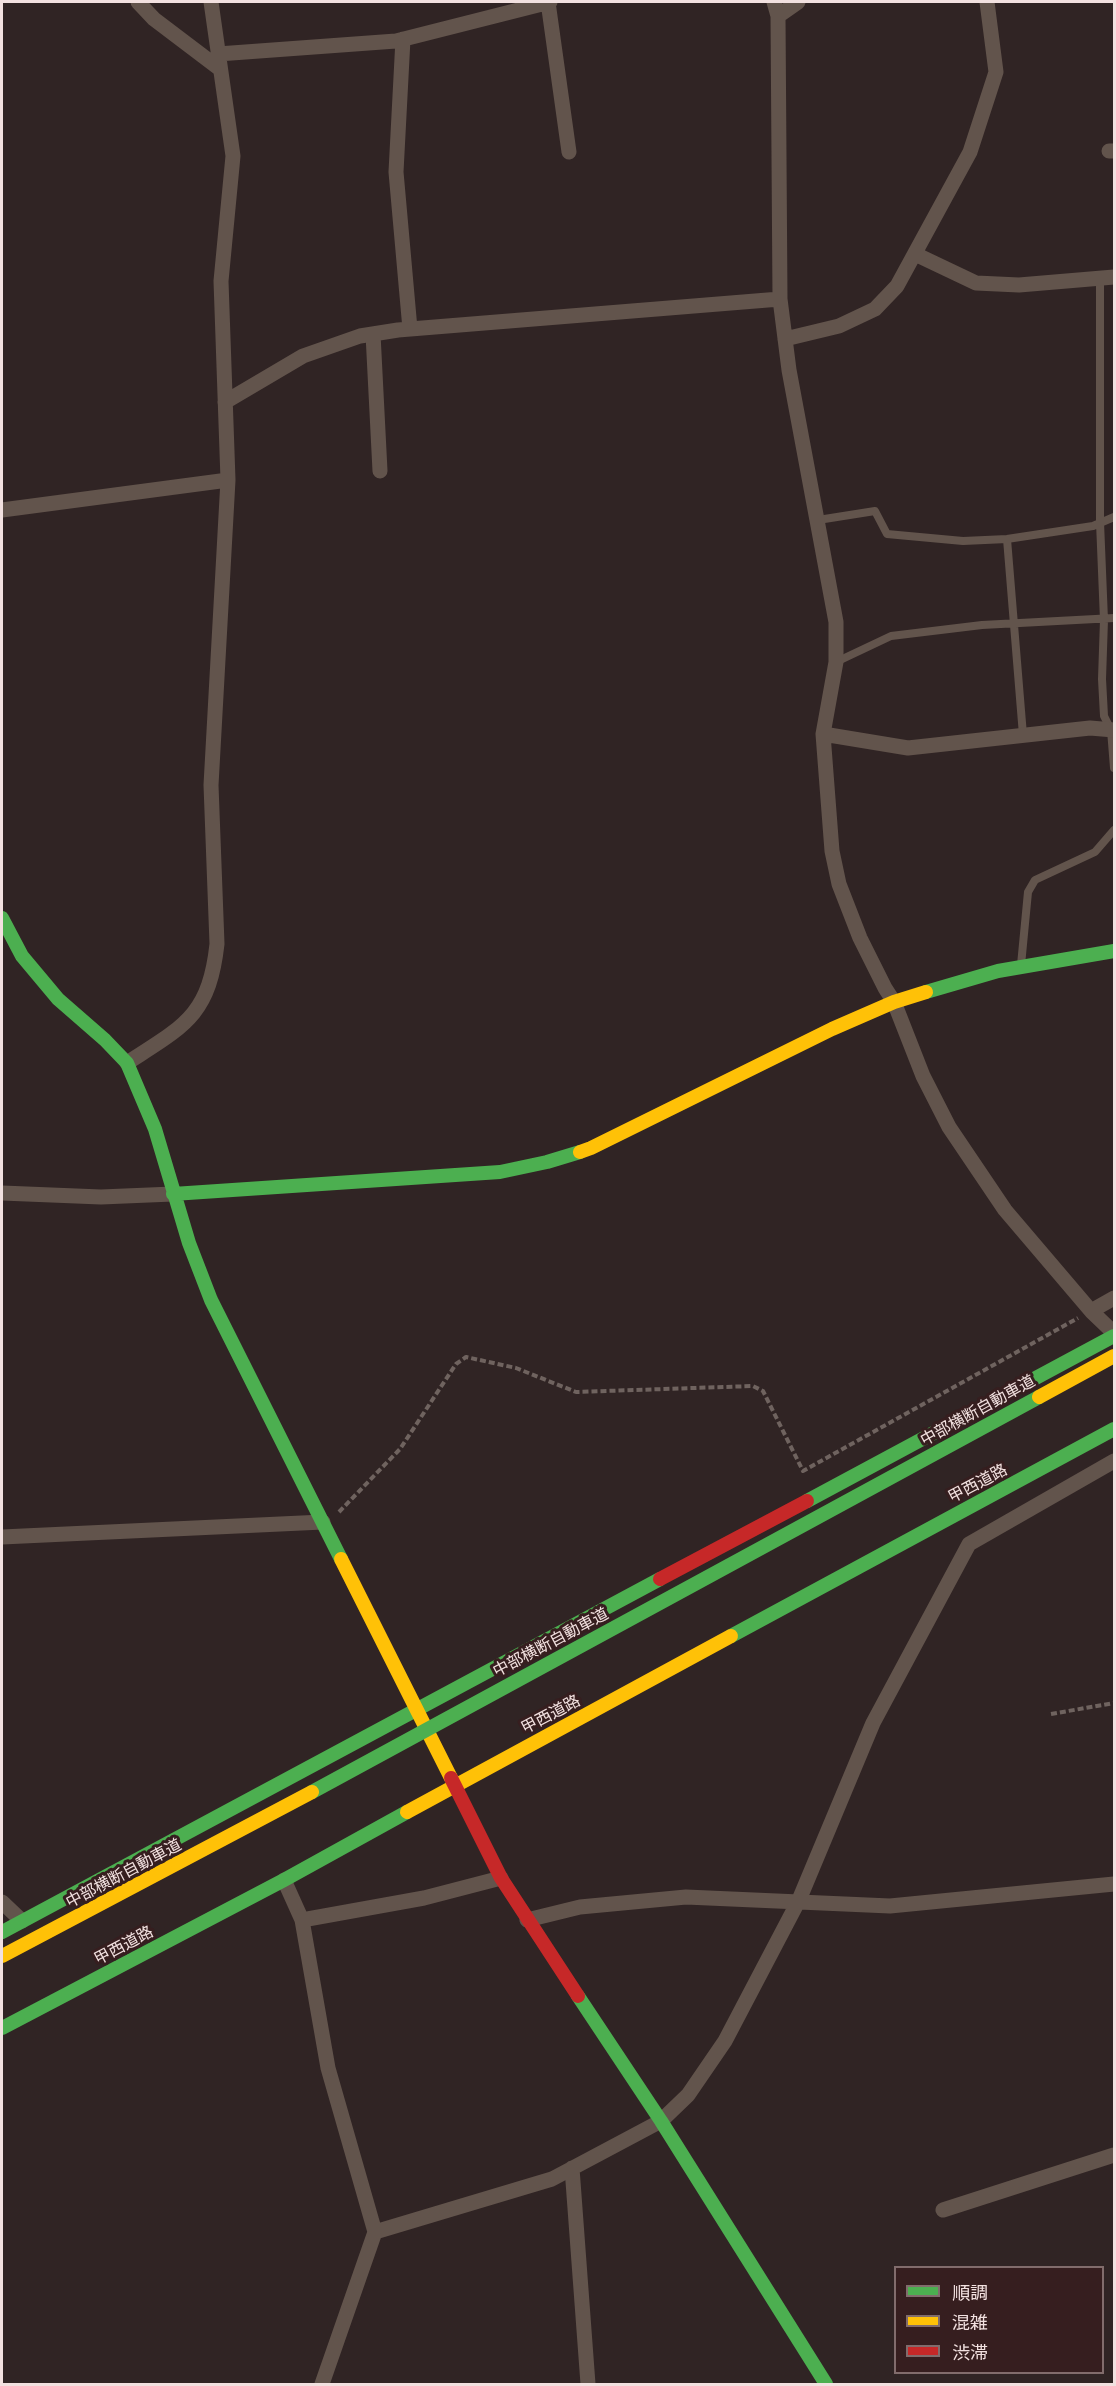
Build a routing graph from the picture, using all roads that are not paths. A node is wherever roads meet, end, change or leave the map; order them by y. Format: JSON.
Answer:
{"nodes":[{"id":1,"x":138,"y":2,"type":"edge"},
{"id":2,"x":211,"y":2,"type":"edge"},
{"id":3,"x":549,"y":2,"type":"edge"},
{"id":4,"x":798,"y":2,"type":"edge"},
{"id":5,"x":987,"y":2,"type":"edge"},
{"id":6,"x":776,"y":9,"type":"edge"},
{"id":7,"x":403,"y":39,"type":"junction"},
{"id":8,"x":219,"y":61,"type":"junction"},
{"id":9,"x":569,"y":153,"type":"dead end"},
{"id":10,"x":915,"y":254,"type":"junction"},
{"id":11,"x":1107,"y":277,"type":"edge"},
{"id":12,"x":780,"y":299,"type":"junction"},
{"id":13,"x":410,"y":329,"type":"junction"},
{"id":14,"x":373,"y":334,"type":"junction"},
{"id":15,"x":785,"y":339,"type":"junction"},
{"id":16,"x":225,"y":402,"type":"junction"},
{"id":17,"x":380,"y":471,"type":"dead end"},
{"id":18,"x":228,"y":480,"type":"junction"},
{"id":19,"x":2,"y":510,"type":"edge"},
{"id":20,"x":1114,"y":517,"type":"edge"},
{"id":21,"x":818,"y":520,"type":"junction"},
{"id":22,"x":1100,"y":522,"type":"junction"},
{"id":23,"x":1007,"y":539,"type":"junction"},
{"id":24,"x":1114,"y":618,"type":"edge"},
{"id":25,"x":1104,"y":620,"type":"junction"},
{"id":26,"x":1015,"y":623,"type":"junction"},
{"id":27,"x":836,"y":662,"type":"junction"},
{"id":28,"x":1113,"y":730,"type":"edge"},
{"id":29,"x":823,"y":734,"type":"junction"},
{"id":30,"x":1023,"y":735,"type":"junction"},
{"id":31,"x":1114,"y":768,"type":"edge"},
{"id":32,"x":1114,"y":830,"type":"edge"},
{"id":33,"x":2,"y":918,"type":"edge"},
{"id":34,"x":1114,"y":951,"type":"edge"},
{"id":35,"x":1021,"y":967,"type":"junction"},
{"id":36,"x":894,"y":1002,"type":"junction"},
{"id":37,"x":128,"y":1063,"type":"junction"},
{"id":38,"x":2,"y":1192,"type":"edge"},
{"id":39,"x":173,"y":1194,"type":"junction"},
{"id":40,"x":1114,"y":1298,"type":"edge"},
{"id":41,"x":1091,"y":1311,"type":"junction"},
{"id":42,"x":1114,"y":1334,"type":"edge"},
{"id":43,"x":1114,"y":1356,"type":"edge"},
{"id":44,"x":1114,"y":1429,"type":"edge"},
{"id":45,"x":1114,"y":1461,"type":"edge"},
{"id":46,"x":323,"y":1522,"type":"junction"},
{"id":47,"x":832,"y":1525,"type":"dead end"},
{"id":48,"x":2,"y":1537,"type":"edge"},
{"id":49,"x":416,"y":1711,"type":"junction"},
{"id":50,"x":454,"y":1786,"type":"junction"},
{"id":51,"x":261,"y":1835,"type":"dead end"},
{"id":52,"x":501,"y":1878,"type":"junction"},
{"id":53,"x":284,"y":1880,"type":"junction"},
{"id":54,"x":1114,"y":1884,"type":"edge"},
{"id":55,"x":799,"y":1900,"type":"junction"},
{"id":56,"x":2,"y":1902,"type":"edge"},
{"id":57,"x":302,"y":1920,"type":"junction"},
{"id":58,"x":527,"y":1920,"type":"junction"},
{"id":59,"x":22,"y":1921,"type":"junction"},
{"id":60,"x":2,"y":1932,"type":"edge"},
{"id":61,"x":2,"y":1956,"type":"edge"},
{"id":62,"x":2,"y":2028,"type":"edge"},
{"id":63,"x":661,"y":2121,"type":"junction"},
{"id":64,"x":1114,"y":2155,"type":"edge"},
{"id":65,"x":572,"y":2168,"type":"junction"},
{"id":66,"x":943,"y":2210,"type":"dead end"},
{"id":67,"x":375,"y":2232,"type":"junction"},
{"id":68,"x":322,"y":2385,"type":"edge"},
{"id":69,"x":588,"y":2385,"type":"edge"},
{"id":70,"x":826,"y":2385,"type":"edge"}],
"edges":[{"from":1,"to":8,"type":"street"},
{"from":2,"to":8,"type":"street"},
{"from":3,"to":7,"type":"street"},
{"from":3,"to":9,"type":"street"},
{"from":4,"to":6,"type":"street"},
{"from":5,"to":10,"type":"street"},
{"from":6,"to":12,"type":"street"},
{"from":7,"to":8,"type":"street"},
{"from":7,"to":13,"type":"street"},
{"from":8,"to":16,"type":"street"},
{"from":10,"to":11,"type":"street"},
{"from":10,"to":15,"type":"street"},
{"from":11,"to":22,"type":"lane"},
{"from":12,"to":13,"type":"street"},
{"from":12,"to":15,"type":"street"},
{"from":13,"to":14,"type":"street"},
{"from":14,"to":16,"type":"street"},
{"from":14,"to":17,"type":"street"},
{"from":15,"to":21,"type":"street"},
{"from":16,"to":18,"type":"street"},
{"from":18,"to":19,"type":"street"},
{"from":18,"to":37,"type":"street"},
{"from":20,"to":22,"type":"lane"},
{"from":21,"to":23,"type":"lane"},
{"from":21,"to":27,"type":"street"},
{"from":22,"to":23,"type":"lane"},
{"from":22,"to":25,"type":"lane"},
{"from":23,"to":26,"type":"lane"},
{"from":24,"to":25,"type":"lane"},
{"from":25,"to":26,"type":"lane"},
{"from":25,"to":28,"type":"lane"},
{"from":26,"to":27,"type":"lane"},
{"from":26,"to":30,"type":"lane"},
{"from":27,"to":29,"type":"street"},
{"from":28,"to":30,"type":"street"},
{"from":28,"to":31,"type":"lane"},
{"from":29,"to":30,"type":"street"},
{"from":29,"to":36,"type":"street"},
{"from":32,"to":35,"type":"lane"},
{"from":33,"to":37,"type":"main road"},
{"from":34,"to":35,"type":"main road"},
{"from":35,"to":36,"type":"main road"},
{"from":36,"to":39,"type":"main road"},
{"from":36,"to":41,"type":"street"},
{"from":37,"to":39,"type":"main road"},
{"from":38,"to":39,"type":"street"},
{"from":39,"to":46,"type":"main road"},
{"from":40,"to":41,"type":"street"},
{"from":41,"to":42,"type":"street"},
{"from":42,"to":49,"type":"main road"},
{"from":43,"to":61,"type":"main road","name":"中部横断自動車道","bridge":true},
{"from":44,"to":50,"type":"main road","name":"甲西道路"},
{"from":45,"to":55,"type":"street"},
{"from":46,"to":48,"type":"street"},
{"from":46,"to":49,"type":"main road"},
{"from":47,"to":51,"type":"main road","name":"中部横断自動車道"},
{"from":49,"to":50,"type":"main road"},
{"from":49,"to":59,"type":"main road"},
{"from":50,"to":52,"type":"main road"},
{"from":50,"to":53,"type":"main road","name":"甲西道路"},
{"from":52,"to":57,"type":"street"},
{"from":52,"to":58,"type":"main road"},
{"from":53,"to":57,"type":"street"},
{"from":53,"to":62,"type":"main road","name":"甲西道路"},
{"from":54,"to":55,"type":"street"},
{"from":55,"to":58,"type":"street"},
{"from":55,"to":63,"type":"street"},
{"from":56,"to":59,"type":"street"},
{"from":57,"to":67,"type":"street"},
{"from":58,"to":63,"type":"main road"},
{"from":59,"to":60,"type":"main road"},
{"from":63,"to":65,"type":"street"},
{"from":63,"to":70,"type":"main road"},
{"from":64,"to":66,"type":"street"},
{"from":65,"to":67,"type":"street"},
{"from":65,"to":69,"type":"street"},
{"from":67,"to":68,"type":"street"}]}
